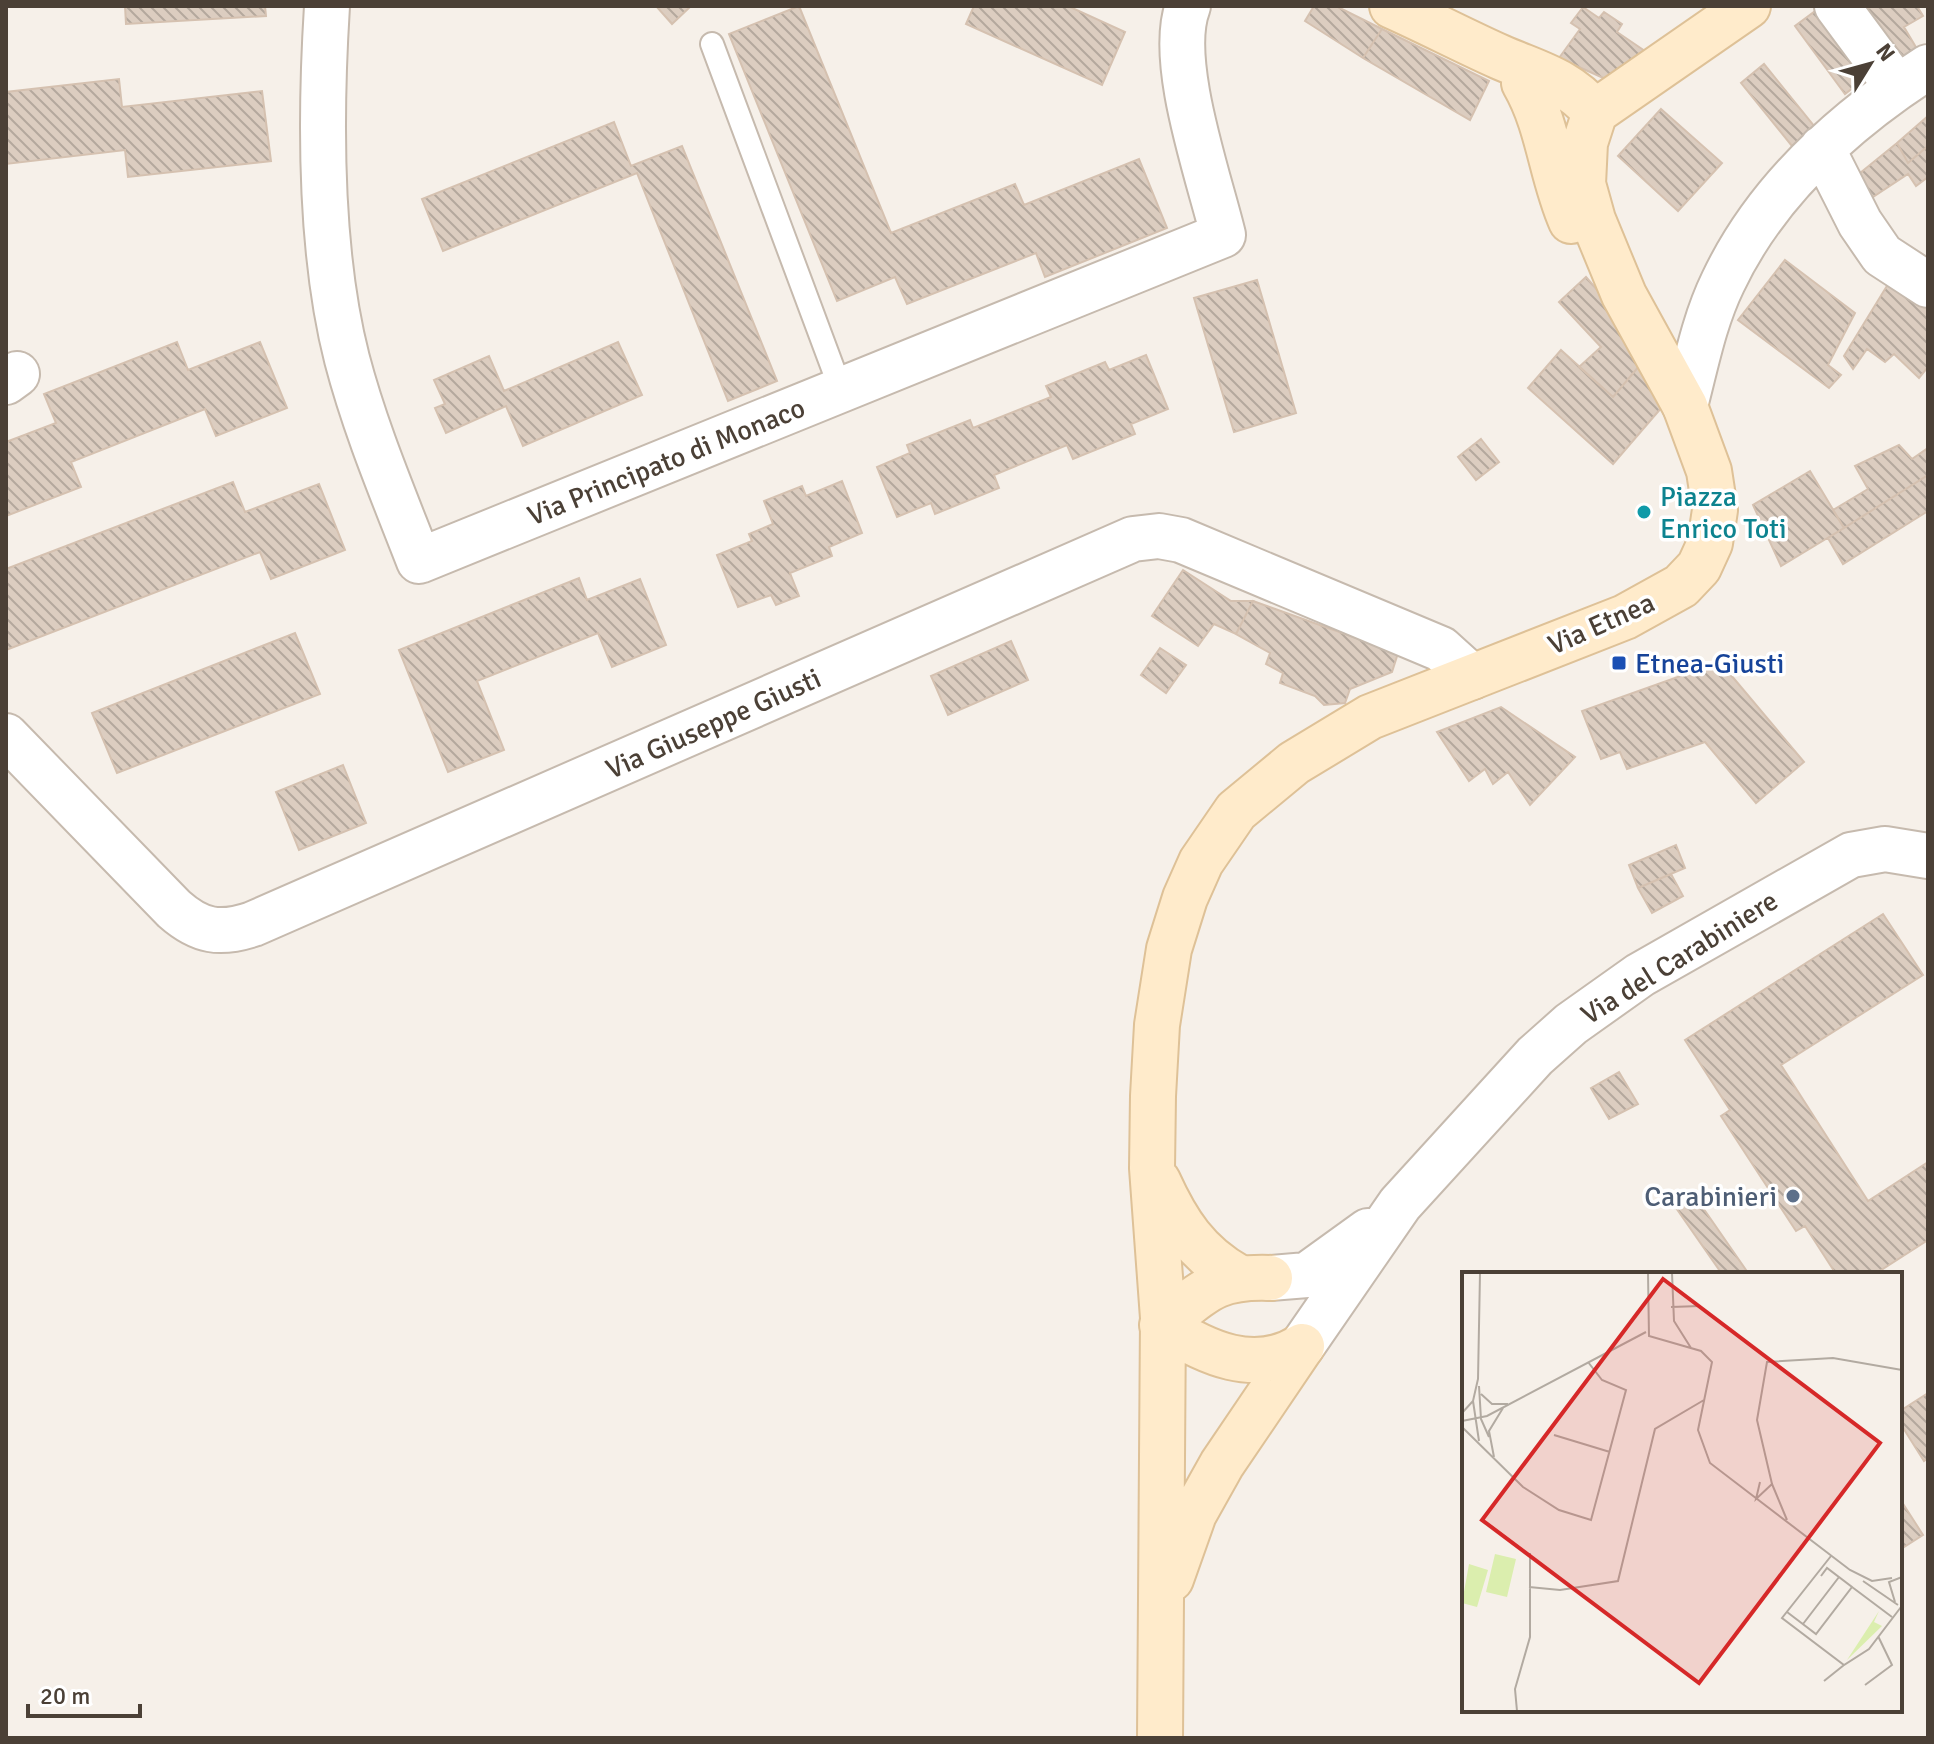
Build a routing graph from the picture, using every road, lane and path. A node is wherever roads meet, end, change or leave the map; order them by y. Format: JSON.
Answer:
{"nodes":[{"id":1,"x":327,"y":6,"type":"edge"},
{"id":2,"x":1188,"y":6,"type":"edge"},
{"id":3,"x":1392,"y":6,"type":"edge"},
{"id":4,"x":1748,"y":6,"type":"edge"},
{"id":5,"x":1837,"y":6,"type":"edge"},
{"id":6,"x":712,"y":44,"type":"dead end"},
{"id":7,"x":1510,"y":69,"type":"junction"},
{"id":8,"x":1912,"y":77,"type":"edge"},
{"id":9,"x":1595,"y":112,"type":"junction"},
{"id":10,"x":1822,"y":148,"type":"junction"},
{"id":11,"x":1928,"y":285,"type":"edge"},
{"id":12,"x":1624,"y":295,"type":"junction"},
{"id":13,"x":841,"y":390,"type":"junction"},
{"id":14,"x":1685,"y":406,"type":"junction"},
{"id":15,"x":1472,"y":677,"type":"junction"},
{"id":16,"x":6,"y":736,"type":"edge"},
{"id":17,"x":1928,"y":856,"type":"edge"},
{"id":18,"x":1152,"y":1168,"type":"junction"},
{"id":19,"x":1400,"y":1204,"type":"junction"},
{"id":20,"x":1254,"y":1278,"type":"junction"},
{"id":21,"x":1162,"y":1325,"type":"junction"},
{"id":22,"x":1302,"y":1346,"type":"junction"},
{"id":23,"x":1160,"y":1616,"type":"junction"},
{"id":24,"x":1160,"y":1738,"type":"edge"}],
"edges":[{"from":1,"to":13,"type":"street","name":"Via Principato di Monaco"},
{"from":2,"to":13,"type":"street","name":"Via Principato di Monaco"},
{"from":3,"to":7,"type":"main road"},
{"from":4,"to":9,"type":"main road"},
{"from":5,"to":8,"type":"street"},
{"from":6,"to":13,"type":"lane"},
{"from":7,"to":9,"type":"main road"},
{"from":7,"to":12,"type":"main road"},
{"from":8,"to":10,"type":"street"},
{"from":9,"to":12,"type":"main road","name":"Via Etnea"},
{"from":10,"to":11,"type":"street"},
{"from":10,"to":14,"type":"street"},
{"from":12,"to":14,"type":"main road","name":"Via Etnea"},
{"from":14,"to":15,"type":"main road","name":"Via Etnea"},
{"from":15,"to":16,"type":"street","name":"Via Giuseppe Giusti"},
{"from":15,"to":18,"type":"main road","name":"Via Etnea"},
{"from":17,"to":19,"type":"street","name":"Via del Carabiniere"},
{"from":18,"to":20,"type":"main road"},
{"from":18,"to":21,"type":"main road","name":"Via Etnea"},
{"from":19,"to":20,"type":"street"},
{"from":19,"to":22,"type":"street"},
{"from":20,"to":21,"type":"main road"},
{"from":21,"to":22,"type":"main road"},
{"from":21,"to":23,"type":"main road","name":"Via Etnea"},
{"from":22,"to":23,"type":"main road"},
{"from":23,"to":24,"type":"main road"}]}
